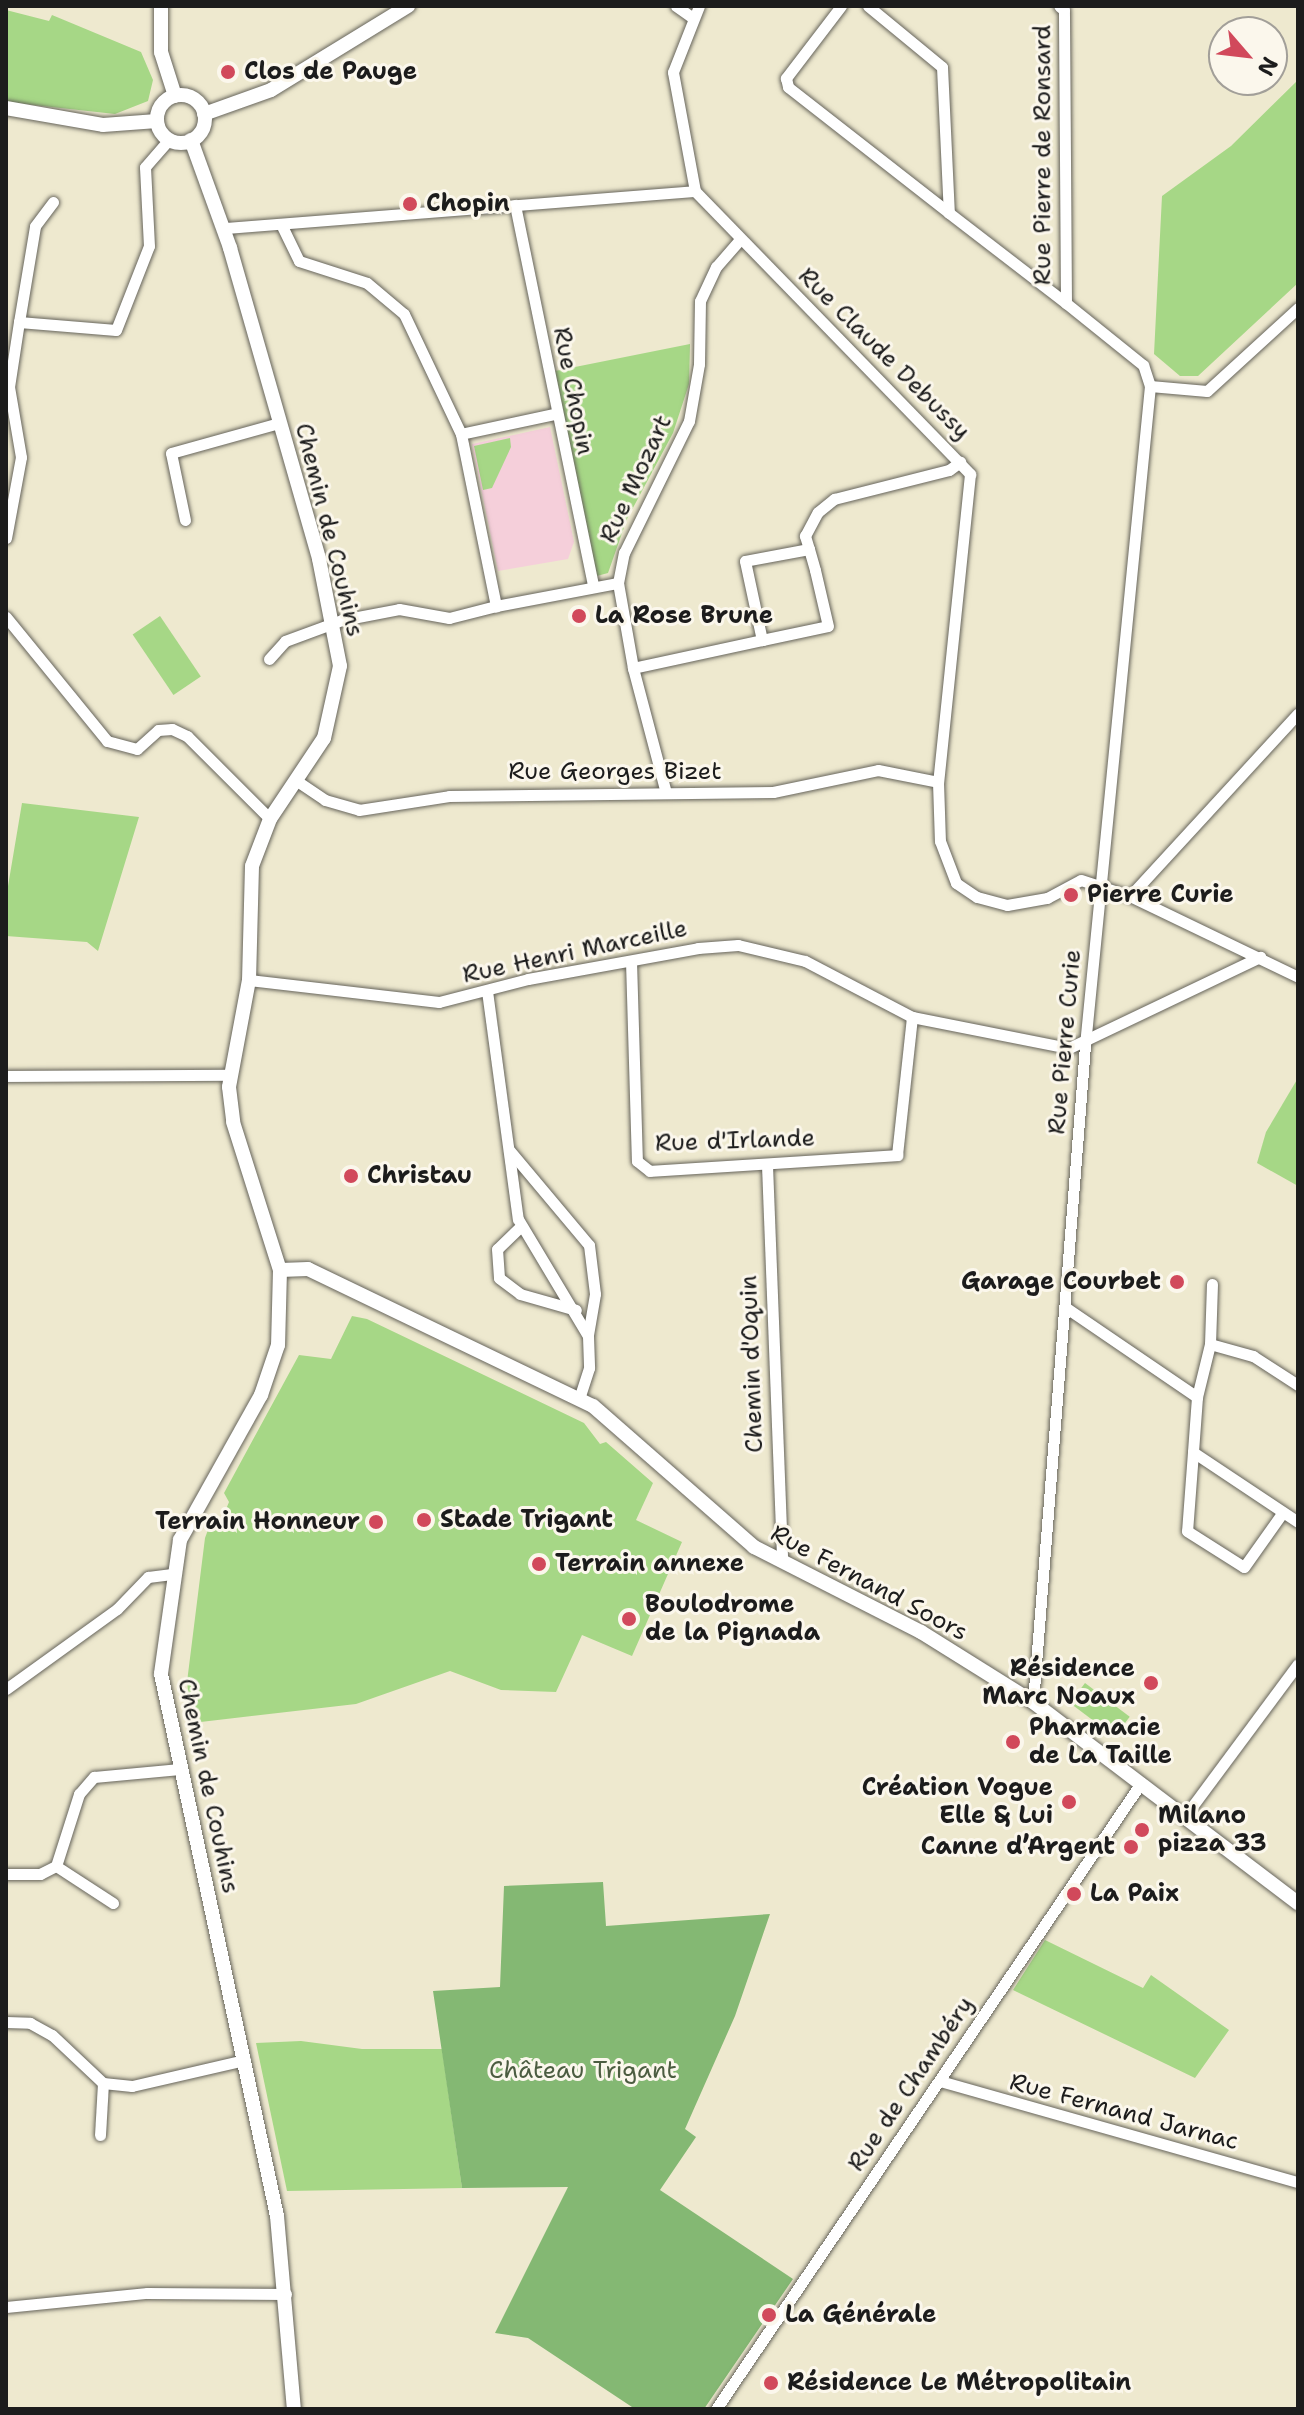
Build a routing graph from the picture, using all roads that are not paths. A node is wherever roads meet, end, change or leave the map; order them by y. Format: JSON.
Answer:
{"nodes":[{"id":1,"x":161,"y":6,"type":"edge"},
{"id":2,"x":408,"y":6,"type":"edge"},
{"id":3,"x":676,"y":6,"type":"edge"},
{"id":4,"x":699,"y":6,"type":"edge"},
{"id":5,"x":841,"y":6,"type":"edge"},
{"id":6,"x":868,"y":6,"type":"edge"},
{"id":7,"x":1062,"y":7,"type":"edge"},
{"id":8,"x":692,"y":17,"type":"junction"},
{"id":9,"x":175,"y":96,"type":"junction"},
{"id":10,"x":6,"y":108,"type":"edge"},
{"id":11,"x":204,"y":114,"type":"junction"},
{"id":12,"x":157,"y":121,"type":"junction"},
{"id":13,"x":169,"y":139,"type":"junction"},
{"id":14,"x":191,"y":140,"type":"junction"},
{"id":15,"x":695,"y":191,"type":"junction"},
{"id":16,"x":53,"y":202,"type":"dead end"},
{"id":17,"x":515,"y":205,"type":"junction"},
{"id":18,"x":949,"y":213,"type":"junction"},
{"id":19,"x":281,"y":224,"type":"junction"},
{"id":20,"x":225,"y":228,"type":"junction"},
{"id":21,"x":740,"y":239,"type":"junction"},
{"id":22,"x":1066,"y":303,"type":"junction"},
{"id":23,"x":1298,"y":308,"type":"edge"},
{"id":24,"x":19,"y":322,"type":"junction"},
{"id":25,"x":1143,"y":365,"type":"joint"},
{"id":26,"x":1150,"y":386,"type":"junction"},
{"id":27,"x":554,"y":414,"type":"junction"},
{"id":28,"x":279,"y":423,"type":"junction"},
{"id":29,"x":461,"y":434,"type":"junction"},
{"id":30,"x":960,"y":462,"type":"junction"},
{"id":31,"x":185,"y":520,"type":"dead end"},
{"id":32,"x":6,"y":538,"type":"edge"},
{"id":33,"x":809,"y":549,"type":"junction"},
{"id":34,"x":618,"y":583,"type":"junction"},
{"id":35,"x":593,"y":585,"type":"junction"},
{"id":36,"x":496,"y":606,"type":"junction"},
{"id":37,"x":6,"y":617,"type":"edge"},
{"id":38,"x":333,"y":625,"type":"junction"},
{"id":39,"x":762,"y":640,"type":"junction"},
{"id":40,"x":269,"y":659,"type":"dead end"},
{"id":41,"x":633,"y":668,"type":"junction"},
{"id":42,"x":1298,"y":713,"type":"edge"},
{"id":43,"x":297,"y":781,"type":"junction"},
{"id":44,"x":938,"y":782,"type":"junction"},
{"id":45,"x":666,"y":793,"type":"junction"},
{"id":46,"x":270,"y":819,"type":"junction"},
{"id":47,"x":1103,"y":886,"type":"junction"},
{"id":48,"x":1130,"y":896,"type":"junction"},
{"id":49,"x":1260,"y":957,"type":"junction"},
{"id":50,"x":631,"y":961,"type":"junction"},
{"id":51,"x":1298,"y":977,"type":"edge"},
{"id":52,"x":249,"y":980,"type":"junction"},
{"id":53,"x":487,"y":991,"type":"junction"},
{"id":54,"x":912,"y":1017,"type":"junction"},
{"id":55,"x":1085,"y":1045,"type":"junction"},
{"id":56,"x":230,"y":1075,"type":"junction"},
{"id":57,"x":6,"y":1076,"type":"edge"},
{"id":58,"x":510,"y":1151,"type":"junction"},
{"id":59,"x":767,"y":1165,"type":"junction"},
{"id":60,"x":521,"y":1226,"type":"junction"},
{"id":61,"x":280,"y":1270,"type":"junction"},
{"id":62,"x":1212,"y":1284,"type":"dead end"},
{"id":63,"x":1065,"y":1307,"type":"junction"},
{"id":64,"x":576,"y":1310,"type":"junction"},
{"id":65,"x":588,"y":1336,"type":"junction"},
{"id":66,"x":1210,"y":1344,"type":"junction"},
{"id":67,"x":1298,"y":1385,"type":"edge"},
{"id":68,"x":1197,"y":1397,"type":"junction"},
{"id":69,"x":579,"y":1398,"type":"junction"},
{"id":70,"x":1193,"y":1452,"type":"junction"},
{"id":71,"x":1283,"y":1512,"type":"junction"},
{"id":72,"x":1298,"y":1522,"type":"edge"},
{"id":73,"x":782,"y":1562,"type":"junction"},
{"id":74,"x":174,"y":1574,"type":"junction"},
{"id":75,"x":1298,"y":1664,"type":"edge"},
{"id":76,"x":7,"y":1689,"type":"edge"},
{"id":77,"x":1033,"y":1702,"type":"junction"},
{"id":78,"x":180,"y":1769,"type":"junction"},
{"id":79,"x":1141,"y":1783,"type":"junction"},
{"id":80,"x":1185,"y":1816,"type":"junction"},
{"id":81,"x":56,"y":1866,"type":"junction"},
{"id":82,"x":6,"y":1874,"type":"edge"},
{"id":83,"x":113,"y":1903,"type":"dead end"},
{"id":84,"x":1298,"y":1903,"type":"edge"},
{"id":85,"x":6,"y":2022,"type":"edge"},
{"id":86,"x":245,"y":2060,"type":"junction"},
{"id":87,"x":940,"y":2081,"type":"junction"},
{"id":88,"x":103,"y":2083,"type":"junction"},
{"id":89,"x":100,"y":2135,"type":"dead end"},
{"id":90,"x":1298,"y":2182,"type":"edge"},
{"id":91,"x":286,"y":2294,"type":"junction"},
{"id":92,"x":6,"y":2307,"type":"edge"},
{"id":93,"x":294,"y":2409,"type":"edge"},
{"id":94,"x":716,"y":2409,"type":"edge"}],
"edges":[{"from":1,"to":9,"type":"street"},
{"from":2,"to":11,"type":"street"},
{"from":3,"to":8,"type":"street"},
{"from":4,"to":8,"type":"street"},
{"from":5,"to":18,"type":"street"},
{"from":6,"to":18,"type":"street"},
{"from":7,"to":22,"type":"street","name":"Rue Pierre de Ronsard"},
{"from":8,"to":15,"type":"street"},
{"from":9,"to":11,"type":"street"},
{"from":9,"to":12,"type":"street"},
{"from":10,"to":12,"type":"street"},
{"from":11,"to":14,"type":"street"},
{"from":12,"to":13,"type":"street"},
{"from":13,"to":14,"type":"street"},
{"from":13,"to":24,"type":"street"},
{"from":14,"to":20,"type":"street","name":"Chemin de Couhins"},
{"from":15,"to":17,"type":"street"},
{"from":15,"to":21,"type":"street","name":"Rue Claude Debussy"},
{"from":16,"to":24,"type":"street"},
{"from":17,"to":19,"type":"street"},
{"from":17,"to":27,"type":"street","name":"Rue Chopin"},
{"from":18,"to":22,"type":"street"},
{"from":19,"to":20,"type":"street"},
{"from":19,"to":29,"type":"street"},
{"from":20,"to":28,"type":"street","name":"Chemin de Couhins"},
{"from":21,"to":30,"type":"street","name":"Rue Claude Debussy"},
{"from":21,"to":34,"type":"street","name":"Rue Mozart"},
{"from":22,"to":25,"type":"street","name":"Rue Pierre de Ronsard"},
{"from":23,"to":26,"type":"street"},
{"from":24,"to":32,"type":"street"},
{"from":25,"to":26,"type":"street","name":"Rue Pierre Curie"},
{"from":26,"to":47,"type":"street","name":"Rue Pierre Curie"},
{"from":27,"to":29,"type":"street"},
{"from":27,"to":35,"type":"street","name":"Rue Chopin"},
{"from":28,"to":31,"type":"street"},
{"from":28,"to":38,"type":"street","name":"Chemin de Couhins"},
{"from":29,"to":36,"type":"street"},
{"from":30,"to":33,"type":"street"},
{"from":30,"to":44,"type":"street","name":"Rue Claude Debussy"},
{"from":33,"to":39,"type":"street"},
{"from":33,"to":39,"type":"street"},
{"from":34,"to":35,"type":"street"},
{"from":34,"to":41,"type":"street","name":"Rue Mozart"},
{"from":35,"to":36,"type":"street"},
{"from":36,"to":38,"type":"street"},
{"from":37,"to":46,"type":"street"},
{"from":38,"to":40,"type":"street"},
{"from":38,"to":43,"type":"street","name":"Chemin de Couhins"},
{"from":39,"to":41,"type":"street"},
{"from":41,"to":45,"type":"street","name":"Rue Mozart"},
{"from":42,"to":48,"type":"street"},
{"from":43,"to":45,"type":"street","name":"Rue Georges Bizet"},
{"from":43,"to":46,"type":"street","name":"Chemin de Couhins"},
{"from":44,"to":45,"type":"street","name":"Rue Georges Bizet"},
{"from":44,"to":47,"type":"street","name":"Rue Claude Debussy"},
{"from":46,"to":52,"type":"street","name":"Chemin de Couhins"},
{"from":47,"to":48,"type":"street"},
{"from":47,"to":55,"type":"street","name":"Rue Pierre Curie"},
{"from":48,"to":49,"type":"street"},
{"from":49,"to":51,"type":"street"},
{"from":49,"to":55,"type":"street"},
{"from":50,"to":53,"type":"street","name":"Rue Henri Marceille"},
{"from":50,"to":54,"type":"street","name":"Rue Henri Marceille"},
{"from":50,"to":59,"type":"street","name":"Rue d'Irlande"},
{"from":52,"to":53,"type":"street","name":"Rue Henri Marceille"},
{"from":52,"to":56,"type":"street","name":"Chemin de Couhins"},
{"from":53,"to":58,"type":"street"},
{"from":54,"to":55,"type":"street","name":"Rue Henri Marceille"},
{"from":54,"to":59,"type":"street","name":"Rue d'Irlande"},
{"from":55,"to":63,"type":"street","name":"Rue Pierre Curie"},
{"from":56,"to":57,"type":"street"},
{"from":56,"to":61,"type":"street","name":"Chemin de Couhins"},
{"from":58,"to":60,"type":"street"},
{"from":58,"to":65,"type":"street"},
{"from":59,"to":73,"type":"street","name":"Chemin d'Oquin"},
{"from":60,"to":64,"type":"street"},
{"from":60,"to":64,"type":"street"},
{"from":61,"to":69,"type":"street","name":"Rue Fernand Soors"},
{"from":61,"to":74,"type":"street","name":"Chemin de Couhins"},
{"from":62,"to":66,"type":"street"},
{"from":63,"to":68,"type":"street"},
{"from":63,"to":77,"type":"street","name":"Rue Pierre Curie"},
{"from":64,"to":65,"type":"street"},
{"from":65,"to":69,"type":"street"},
{"from":66,"to":67,"type":"street"},
{"from":66,"to":68,"type":"street"},
{"from":68,"to":70,"type":"street"},
{"from":69,"to":73,"type":"street","name":"Rue Fernand Soors"},
{"from":70,"to":71,"type":"street"},
{"from":70,"to":71,"type":"street"},
{"from":71,"to":72,"type":"street"},
{"from":73,"to":77,"type":"street","name":"Rue Fernand Soors"},
{"from":74,"to":76,"type":"street"},
{"from":74,"to":78,"type":"street","name":"Chemin de Couhins"},
{"from":75,"to":80,"type":"street"},
{"from":77,"to":79,"type":"street","name":"Rue Fernand Soors"},
{"from":78,"to":81,"type":"street"},
{"from":78,"to":86,"type":"street","name":"Chemin de Couhins"},
{"from":79,"to":80,"type":"street","name":"Rue Fernand Soors"},
{"from":79,"to":87,"type":"street","name":"Rue de Chambéry"},
{"from":80,"to":84,"type":"street","name":"Rue Fernand Soors"},
{"from":81,"to":82,"type":"street"},
{"from":81,"to":83,"type":"street"},
{"from":85,"to":88,"type":"street"},
{"from":86,"to":88,"type":"street"},
{"from":86,"to":91,"type":"street","name":"Chemin de Couhins"},
{"from":87,"to":90,"type":"street","name":"Rue Fernand Jarnac"},
{"from":87,"to":94,"type":"street","name":"Rue de Chambéry"},
{"from":88,"to":89,"type":"street"},
{"from":91,"to":92,"type":"street"},
{"from":91,"to":93,"type":"street","name":"Chemin de Couhins"}]}
